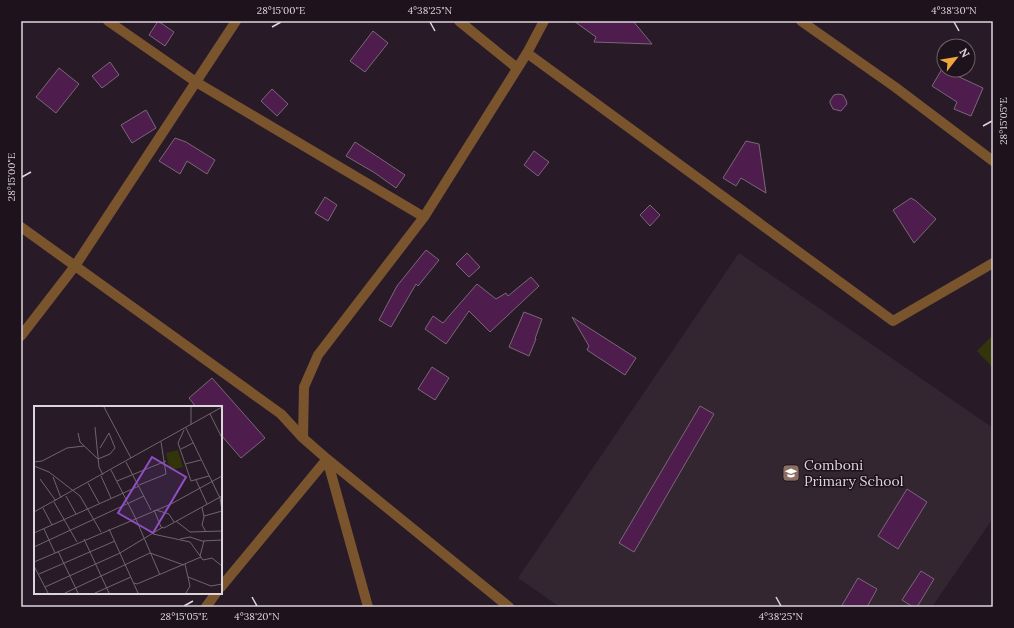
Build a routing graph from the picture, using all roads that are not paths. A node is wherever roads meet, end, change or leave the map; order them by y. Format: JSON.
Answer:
{"nodes":[{"id":1,"x":108,"y":21,"type":"edge"},
{"id":2,"x":236,"y":21,"type":"edge"},
{"id":3,"x":459,"y":21,"type":"edge"},
{"id":4,"x":544,"y":21,"type":"edge"},
{"id":5,"x":801,"y":21,"type":"edge"},
{"id":6,"x":527,"y":53,"type":"junction"},
{"id":7,"x":517,"y":68,"type":"junction"},
{"id":8,"x":196,"y":82,"type":"junction"},
{"id":9,"x":993,"y":161,"type":"edge"},
{"id":10,"x":424,"y":217,"type":"junction"},
{"id":11,"x":21,"y":227,"type":"edge"},
{"id":12,"x":993,"y":263,"type":"edge"},
{"id":13,"x":75,"y":266,"type":"junction"},
{"id":14,"x":21,"y":336,"type":"edge"},
{"id":15,"x":303,"y":438,"type":"junction"},
{"id":16,"x":327,"y":459,"type":"junction"},
{"id":17,"x":222,"y":586,"type":"edge"},
{"id":18,"x":215,"y":594,"type":"edge"},
{"id":19,"x":206,"y":607,"type":"edge"},
{"id":20,"x":368,"y":607,"type":"edge"},
{"id":21,"x":509,"y":607,"type":"edge"}],
"edges":[{"from":1,"to":8,"type":"street"},
{"from":2,"to":8,"type":"street"},
{"from":3,"to":7,"type":"street"},
{"from":4,"to":6,"type":"street"},
{"from":5,"to":9,"type":"street"},
{"from":6,"to":7,"type":"street"},
{"from":6,"to":12,"type":"street"},
{"from":7,"to":10,"type":"street"},
{"from":8,"to":10,"type":"street"},
{"from":8,"to":13,"type":"street"},
{"from":10,"to":15,"type":"street"},
{"from":11,"to":13,"type":"street"},
{"from":13,"to":14,"type":"street"},
{"from":13,"to":15,"type":"street"},
{"from":15,"to":16,"type":"street"},
{"from":16,"to":17,"type":"street"},
{"from":16,"to":20,"type":"street"},
{"from":16,"to":21,"type":"street"},
{"from":18,"to":19,"type":"street"}]}
